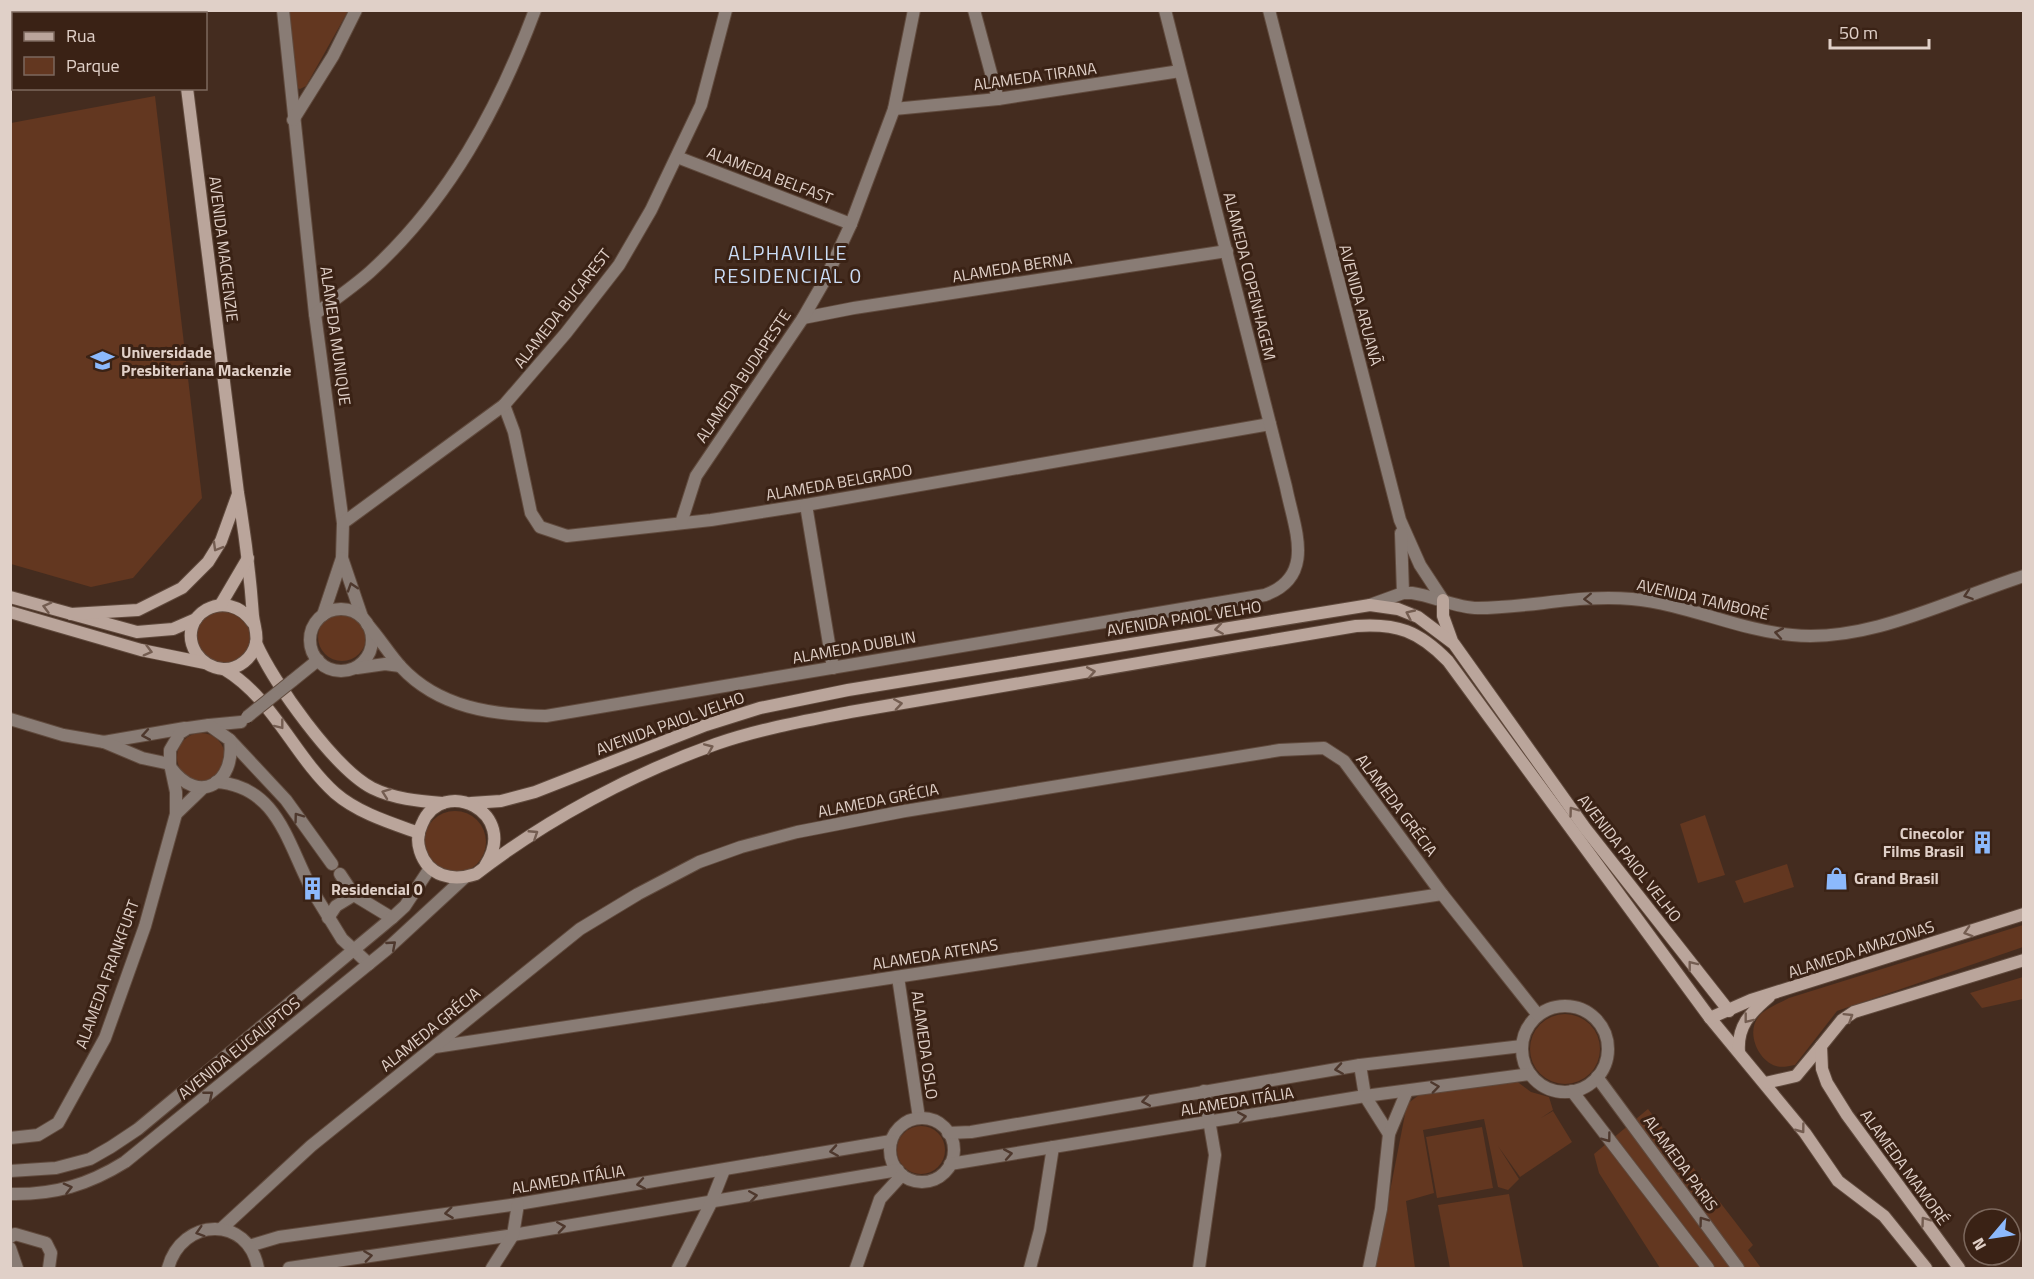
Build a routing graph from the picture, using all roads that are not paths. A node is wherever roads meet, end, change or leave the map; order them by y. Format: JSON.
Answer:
{"nodes":[{"id":1,"x":283,"y":10,"type":"edge"},
{"id":2,"x":356,"y":10,"type":"edge"},
{"id":3,"x":535,"y":10,"type":"edge"},
{"id":4,"x":726,"y":10,"type":"edge"},
{"id":5,"x":914,"y":10,"type":"edge"},
{"id":6,"x":974,"y":10,"type":"edge"},
{"id":7,"x":1165,"y":10,"type":"edge"},
{"id":8,"x":1269,"y":10,"type":"edge"},
{"id":9,"x":1180,"y":71,"type":"junction"},
{"id":10,"x":187,"y":90,"type":"edge"},
{"id":11,"x":998,"y":99,"type":"junction"},
{"id":12,"x":894,"y":109,"type":"junction"},
{"id":13,"x":293,"y":120,"type":"junction"},
{"id":14,"x":677,"y":158,"type":"junction"},
{"id":15,"x":851,"y":224,"type":"junction"},
{"id":16,"x":1227,"y":251,"type":"junction"},
{"id":17,"x":315,"y":314,"type":"junction"},
{"id":18,"x":803,"y":318,"type":"junction"},
{"id":19,"x":504,"y":405,"type":"junction"},
{"id":20,"x":1270,"y":424,"type":"junction"},
{"id":21,"x":238,"y":493,"type":"junction"},
{"id":22,"x":806,"y":505,"type":"junction"},
{"id":23,"x":1400,"y":520,"type":"junction"},
{"id":24,"x":343,"y":523,"type":"junction"},
{"id":25,"x":681,"y":523,"type":"junction"},
{"id":26,"x":1299,"y":550,"type":"joint"},
{"id":27,"x":249,"y":557,"type":"junction"},
{"id":28,"x":342,"y":558,"type":"junction"},
{"id":29,"x":2024,"y":576,"type":"edge"},
{"id":30,"x":1403,"y":593,"type":"junction"},
{"id":31,"x":10,"y":597,"type":"edge"},
{"id":32,"x":1443,"y":600,"type":"junction"},
{"id":33,"x":221,"y":604,"type":"junction"},
{"id":34,"x":1370,"y":605,"type":"junction"},
{"id":35,"x":10,"y":612,"type":"edge"},
{"id":36,"x":71,"y":614,"type":"junction"},
{"id":37,"x":323,"y":615,"type":"junction"},
{"id":38,"x":196,"y":619,"type":"junction"},
{"id":39,"x":365,"y":620,"type":"junction"},
{"id":40,"x":254,"y":623,"type":"junction"},
{"id":41,"x":256,"y":643,"type":"junction"},
{"id":42,"x":1454,"y":644,"type":"junction"},
{"id":43,"x":318,"y":660,"type":"junction"},
{"id":44,"x":206,"y":664,"type":"junction"},
{"id":45,"x":400,"y":666,"type":"junction"},
{"id":46,"x":355,"y":668,"type":"junction"},
{"id":47,"x":832,"y":668,"type":"junction"},
{"id":48,"x":224,"y":669,"type":"junction"},
{"id":49,"x":244,"y":720,"type":"junction"},
{"id":50,"x":11,"y":722,"type":"edge"},
{"id":51,"x":209,"y":725,"type":"junction"},
{"id":52,"x":188,"y":728,"type":"junction"},
{"id":53,"x":229,"y":739,"type":"junction"},
{"id":54,"x":104,"y":742,"type":"junction"},
{"id":55,"x":171,"y":766,"type":"junction"},
{"id":56,"x":216,"y":782,"type":"junction"},
{"id":57,"x":203,"y":788,"type":"junction"},
{"id":58,"x":470,"y":803,"type":"junction"},
{"id":59,"x":443,"y":804,"type":"junction"},
{"id":60,"x":176,"y":814,"type":"junction"},
{"id":61,"x":419,"y":833,"type":"junction"},
{"id":62,"x":485,"y":867,"type":"junction"},
{"id":63,"x":430,"y":868,"type":"junction"},
{"id":64,"x":464,"y":878,"type":"junction"},
{"id":65,"x":1442,"y":894,"type":"junction"},
{"id":66,"x":354,"y":895,"type":"junction"},
{"id":67,"x":2024,"y":914,"type":"edge"},
{"id":68,"x":328,"y":918,"type":"junction"},
{"id":69,"x":392,"y":918,"type":"junction"},
{"id":70,"x":352,"y":950,"type":"junction"},
{"id":71,"x":2024,"y":960,"type":"edge"},
{"id":72,"x":369,"y":964,"type":"junction"},
{"id":73,"x":898,"y":977,"type":"junction"},
{"id":74,"x":1772,"y":994,"type":"junction"},
{"id":75,"x":1729,"y":1011,"type":"junction"},
{"id":76,"x":1538,"y":1015,"type":"junction"},
{"id":77,"x":1710,"y":1018,"type":"junction"},
{"id":78,"x":1522,"y":1046,"type":"junction"},
{"id":79,"x":1821,"y":1046,"type":"junction"},
{"id":80,"x":434,"y":1047,"type":"junction"},
{"id":81,"x":1739,"y":1052,"type":"junction"},
{"id":82,"x":1360,"y":1065,"type":"junction"},
{"id":83,"x":1530,"y":1074,"type":"junction"},
{"id":84,"x":1597,"y":1077,"type":"junction"},
{"id":85,"x":1765,"y":1083,"type":"junction"},
{"id":86,"x":1204,"y":1091,"type":"junction"},
{"id":87,"x":1407,"y":1091,"type":"junction"},
{"id":88,"x":1572,"y":1091,"type":"junction"},
{"id":89,"x":1365,"y":1096,"type":"junction"},
{"id":90,"x":919,"y":1118,"type":"junction"},
{"id":91,"x":1211,"y":1123,"type":"junction"},
{"id":92,"x":948,"y":1133,"type":"junction"},
{"id":93,"x":1389,"y":1134,"type":"junction"},
{"id":94,"x":10,"y":1138,"type":"edge"},
{"id":95,"x":891,"y":1141,"type":"junction"},
{"id":96,"x":1053,"y":1147,"type":"junction"},
{"id":97,"x":951,"y":1164,"type":"junction"},
{"id":98,"x":724,"y":1170,"type":"junction"},
{"id":99,"x":10,"y":1171,"type":"edge"},
{"id":100,"x":900,"y":1173,"type":"junction"},
{"id":101,"x":10,"y":1194,"type":"edge"},
{"id":102,"x":711,"y":1203,"type":"junction"},
{"id":103,"x":518,"y":1204,"type":"junction"},
{"id":104,"x":220,"y":1229,"type":"junction"},
{"id":105,"x":513,"y":1235,"type":"junction"},
{"id":106,"x":10,"y":1238,"type":"edge"},
{"id":107,"x":249,"y":1246,"type":"junction"},
{"id":108,"x":10,"y":1248,"type":"edge"},
{"id":109,"x":17,"y":1269,"type":"edge"},
{"id":110,"x":49,"y":1269,"type":"edge"},
{"id":111,"x":168,"y":1269,"type":"edge"},
{"id":112,"x":258,"y":1269,"type":"edge"},
{"id":113,"x":289,"y":1269,"type":"edge"},
{"id":114,"x":492,"y":1269,"type":"edge"},
{"id":115,"x":678,"y":1269,"type":"edge"},
{"id":116,"x":856,"y":1269,"type":"edge"},
{"id":117,"x":1030,"y":1269,"type":"edge"},
{"id":118,"x":1199,"y":1269,"type":"edge"},
{"id":119,"x":1369,"y":1269,"type":"edge"},
{"id":120,"x":1708,"y":1269,"type":"edge"},
{"id":121,"x":1738,"y":1269,"type":"edge"},
{"id":122,"x":1926,"y":1269,"type":"edge"},
{"id":123,"x":1959,"y":1269,"type":"edge"}],
"edges":[{"from":1,"to":13,"type":"street","name":"ALAMEDA MUNIQUE"},
{"from":2,"to":13,"type":"street"},
{"from":3,"to":17,"type":"street"},
{"from":4,"to":14,"type":"street","name":"ALAMEDA BUCAREST"},
{"from":5,"to":12,"type":"street","name":"ALAMEDA BUDAPESTE"},
{"from":6,"to":11,"type":"street"},
{"from":7,"to":9,"type":"street","name":"ALAMEDA COPENHAGEM"},
{"from":8,"to":23,"type":"street","name":"AVENIDA ARUANÃ"},
{"from":9,"to":11,"type":"street","name":"ALAMEDA TIRANA"},
{"from":9,"to":16,"type":"street","name":"ALAMEDA COPENHAGEM"},
{"from":10,"to":21,"type":"main road","name":"AVENIDA MACKENZIE"},
{"from":11,"to":12,"type":"street","name":"ALAMEDA TIRANA"},
{"from":12,"to":15,"type":"street","name":"ALAMEDA BUDAPESTE"},
{"from":13,"to":17,"type":"street","name":"ALAMEDA MUNIQUE"},
{"from":14,"to":15,"type":"street","name":"ALAMEDA BELFAST"},
{"from":14,"to":19,"type":"street","name":"ALAMEDA BUCAREST"},
{"from":15,"to":18,"type":"street","name":"ALAMEDA BUDAPESTE"},
{"from":16,"to":18,"type":"street","name":"ALAMEDA BERNA"},
{"from":16,"to":20,"type":"street","name":"ALAMEDA COPENHAGEM"},
{"from":17,"to":24,"type":"street","name":"ALAMEDA MUNIQUE"},
{"from":18,"to":25,"type":"street","name":"ALAMEDA BUDAPESTE"},
{"from":19,"to":24,"type":"street","name":"ALAMEDA BUCAREST"},
{"from":19,"to":25,"type":"street","name":"ALAMEDA BELGRADO"},
{"from":20,"to":22,"type":"street","name":"ALAMEDA BELGRADO"},
{"from":20,"to":26,"type":"street","name":"ALAMEDA COPENHAGEM"},
{"from":21,"to":27,"type":"main road","name":"AVENIDA MACKENZIE"},
{"from":21,"to":36,"type":"main road","one_way":true},
{"from":22,"to":25,"type":"street","name":"ALAMEDA BELGRADO"},
{"from":22,"to":47,"type":"street"},
{"from":23,"to":30,"type":"street"},
{"from":23,"to":32,"type":"street","name":"AVENIDA ARUANÃ"},
{"from":24,"to":28,"type":"street","name":"ALAMEDA MUNIQUE"},
{"from":26,"to":47,"type":"street","name":"ALAMEDA DUBLIN"},
{"from":27,"to":33,"type":"main road"},
{"from":27,"to":40,"type":"main road","name":"AVENIDA MACKENZIE"},
{"from":28,"to":37,"type":"street","name":"ALAMEDA MUNIQUE"},
{"from":39,"to":28,"type":"street","name":"ALAMEDA MUNIQUE","one_way":true},
{"from":29,"to":32,"type":"street","name":"AVENIDA TAMBORÉ","one_way":true},
{"from":30,"to":32,"type":"street","name":"AVENIDA TAMBORÉ"},
{"from":30,"to":34,"type":"street","name":"AVENIDA TAMBORÉ"},
{"from":36,"to":31,"type":"main road","one_way":true},
{"from":32,"to":42,"type":"main road"},
{"from":33,"to":38,"type":"main road"},
{"from":33,"to":40,"type":"main road"},
{"from":42,"to":34,"type":"main road","name":"AVENIDA PAIOL VELHO","one_way":true},
{"from":34,"to":58,"type":"main road","name":"AVENIDA PAIOL VELHO","one_way":true},
{"from":35,"to":44,"type":"main road","one_way":true},
{"from":36,"to":38,"type":"main road"},
{"from":37,"to":39,"type":"street"},
{"from":37,"to":43,"type":"street"},
{"from":38,"to":44,"type":"main road"},
{"from":39,"to":45,"type":"street","name":"ALAMEDA DUBLIN"},
{"from":39,"to":46,"type":"street"},
{"from":40,"to":41,"type":"main road","name":"AVENIDA PAIOL VELHO"},
{"from":41,"to":48,"type":"main road"},
{"from":59,"to":41,"type":"main road","name":"AVENIDA PAIOL VELHO","one_way":true},
{"from":75,"to":42,"type":"main road","name":"AVENIDA PAIOL VELHO","one_way":true},
{"from":43,"to":46,"type":"street"},
{"from":43,"to":49,"type":"street","bridge":true},
{"from":44,"to":48,"type":"main road"},
{"from":45,"to":46,"type":"street"},
{"from":45,"to":47,"type":"street","name":"ALAMEDA DUBLIN"},
{"from":48,"to":61,"type":"main road","one_way":true},
{"from":49,"to":51,"type":"street"},
{"from":49,"to":53,"type":"street"},
{"from":50,"to":54,"type":"street"},
{"from":51,"to":52,"type":"street"},
{"from":51,"to":53,"type":"street"},
{"from":52,"to":54,"type":"street","one_way":true},
{"from":52,"to":55,"type":"street"},
{"from":53,"to":56,"type":"street"},
{"from":66,"to":53,"type":"street","one_way":true},
{"from":54,"to":55,"type":"street"},
{"from":55,"to":57,"type":"street"},
{"from":55,"to":60,"type":"street","name":"ALAMEDA FRANKFURT"},
{"from":56,"to":57,"type":"street"},
{"from":56,"to":68,"type":"street"},
{"from":57,"to":60,"type":"street"},
{"from":58,"to":59,"type":"main road","name":"AVENIDA PAIOL VELHO"},
{"from":58,"to":62,"type":"main road"},
{"from":59,"to":61,"type":"main road"},
{"from":60,"to":94,"type":"street","name":"ALAMEDA FRANKFURT"},
{"from":61,"to":63,"type":"main road"},
{"from":62,"to":64,"type":"main road","name":"AVENIDA PAIOL VELHO"},
{"from":62,"to":77,"type":"main road","name":"AVENIDA PAIOL VELHO","one_way":true},
{"from":63,"to":64,"type":"main road"},
{"from":63,"to":69,"type":"street","name":"AVENIDA EUCALIPTOS"},
{"from":72,"to":64,"type":"street","name":"AVENIDA EUCALIPTOS","one_way":true},
{"from":65,"to":73,"type":"street","name":"ALAMEDA ATENAS"},
{"from":65,"to":76,"type":"street","name":"ALAMEDA GRÉCIA"},
{"from":65,"to":80,"type":"street","name":"ALAMEDA GRÉCIA"},
{"from":66,"to":68,"type":"street"},
{"from":66,"to":69,"type":"street"},
{"from":67,"to":74,"type":"main road","name":"ALAMEDA AMAZONAS","one_way":true},
{"from":68,"to":70,"type":"street"},
{"from":69,"to":70,"type":"street","name":"AVENIDA EUCALIPTOS"},
{"from":70,"to":72,"type":"street"},
{"from":70,"to":99,"type":"street","name":"AVENIDA EUCALIPTOS"},
{"from":79,"to":71,"type":"main road","one_way":true},
{"from":101,"to":72,"type":"street","name":"AVENIDA EUCALIPTOS","one_way":true},
{"from":73,"to":80,"type":"street","name":"ALAMEDA ATENAS"},
{"from":73,"to":90,"type":"street","name":"ALAMEDA OSLO"},
{"from":74,"to":75,"type":"main road","name":"ALAMEDA AMAZONAS"},
{"from":74,"to":81,"type":"main road","one_way":true},
{"from":75,"to":77,"type":"main road","name":"ALAMEDA AMAZONAS"},
{"from":76,"to":78,"type":"street"},
{"from":76,"to":84,"type":"street"},
{"from":77,"to":81,"type":"main road","name":"AVENIDA PAIOL VELHO"},
{"from":78,"to":82,"type":"street","name":"ALAMEDA ITÁLIA"},
{"from":78,"to":83,"type":"street"},
{"from":79,"to":85,"type":"main road"},
{"from":123,"to":79,"type":"main road","name":"ALAMEDA MAMORÉ","one_way":true},
{"from":80,"to":104,"type":"street","name":"ALAMEDA GRÉCIA"},
{"from":81,"to":85,"type":"main road","name":"AVENIDA PAIOL VELHO"},
{"from":82,"to":86,"type":"street","name":"ALAMEDA ITÁLIA","one_way":true},
{"from":82,"to":89,"type":"street"},
{"from":87,"to":83,"type":"street","name":"ALAMEDA ITÁLIA","one_way":true},
{"from":83,"to":88,"type":"street"},
{"from":84,"to":88,"type":"street"},
{"from":121,"to":84,"type":"street","name":"ALAMEDA PARIS","one_way":true},
{"from":85,"to":122,"type":"main road","one_way":true},
{"from":86,"to":91,"type":"street"},
{"from":86,"to":92,"type":"street","name":"ALAMEDA ITÁLIA","one_way":true},
{"from":87,"to":89,"type":"street","name":"ALAMEDA ITÁLIA"},
{"from":87,"to":93,"type":"street"},
{"from":88,"to":120,"type":"street","one_way":true},
{"from":91,"to":89,"type":"street","name":"ALAMEDA ITÁLIA","one_way":true},
{"from":89,"to":93,"type":"street"},
{"from":90,"to":92,"type":"street"},
{"from":90,"to":95,"type":"street"},
{"from":91,"to":96,"type":"street","name":"ALAMEDA ITÁLIA"},
{"from":91,"to":118,"type":"street"},
{"from":92,"to":97,"type":"street"},
{"from":93,"to":119,"type":"street"},
{"from":95,"to":98,"type":"street","name":"ALAMEDA ITÁLIA","one_way":true},
{"from":95,"to":100,"type":"street"},
{"from":97,"to":96,"type":"street","name":"ALAMEDA ITÁLIA","one_way":true},
{"from":96,"to":117,"type":"street"},
{"from":97,"to":100,"type":"street"},
{"from":98,"to":102,"type":"street"},
{"from":98,"to":103,"type":"street","name":"ALAMEDA ITÁLIA","one_way":true},
{"from":102,"to":100,"type":"street","one_way":true},
{"from":100,"to":116,"type":"street"},
{"from":105,"to":102,"type":"street","one_way":true},
{"from":102,"to":115,"type":"street"},
{"from":103,"to":105,"type":"street"},
{"from":103,"to":107,"type":"street","name":"ALAMEDA ITÁLIA","one_way":true},
{"from":104,"to":107,"type":"street"},
{"from":104,"to":111,"type":"street","one_way":true},
{"from":113,"to":105,"type":"street","one_way":true},
{"from":105,"to":114,"type":"street"},
{"from":106,"to":110,"type":"street"},
{"from":107,"to":112,"type":"street"},
{"from":108,"to":109,"type":"street"}]}
